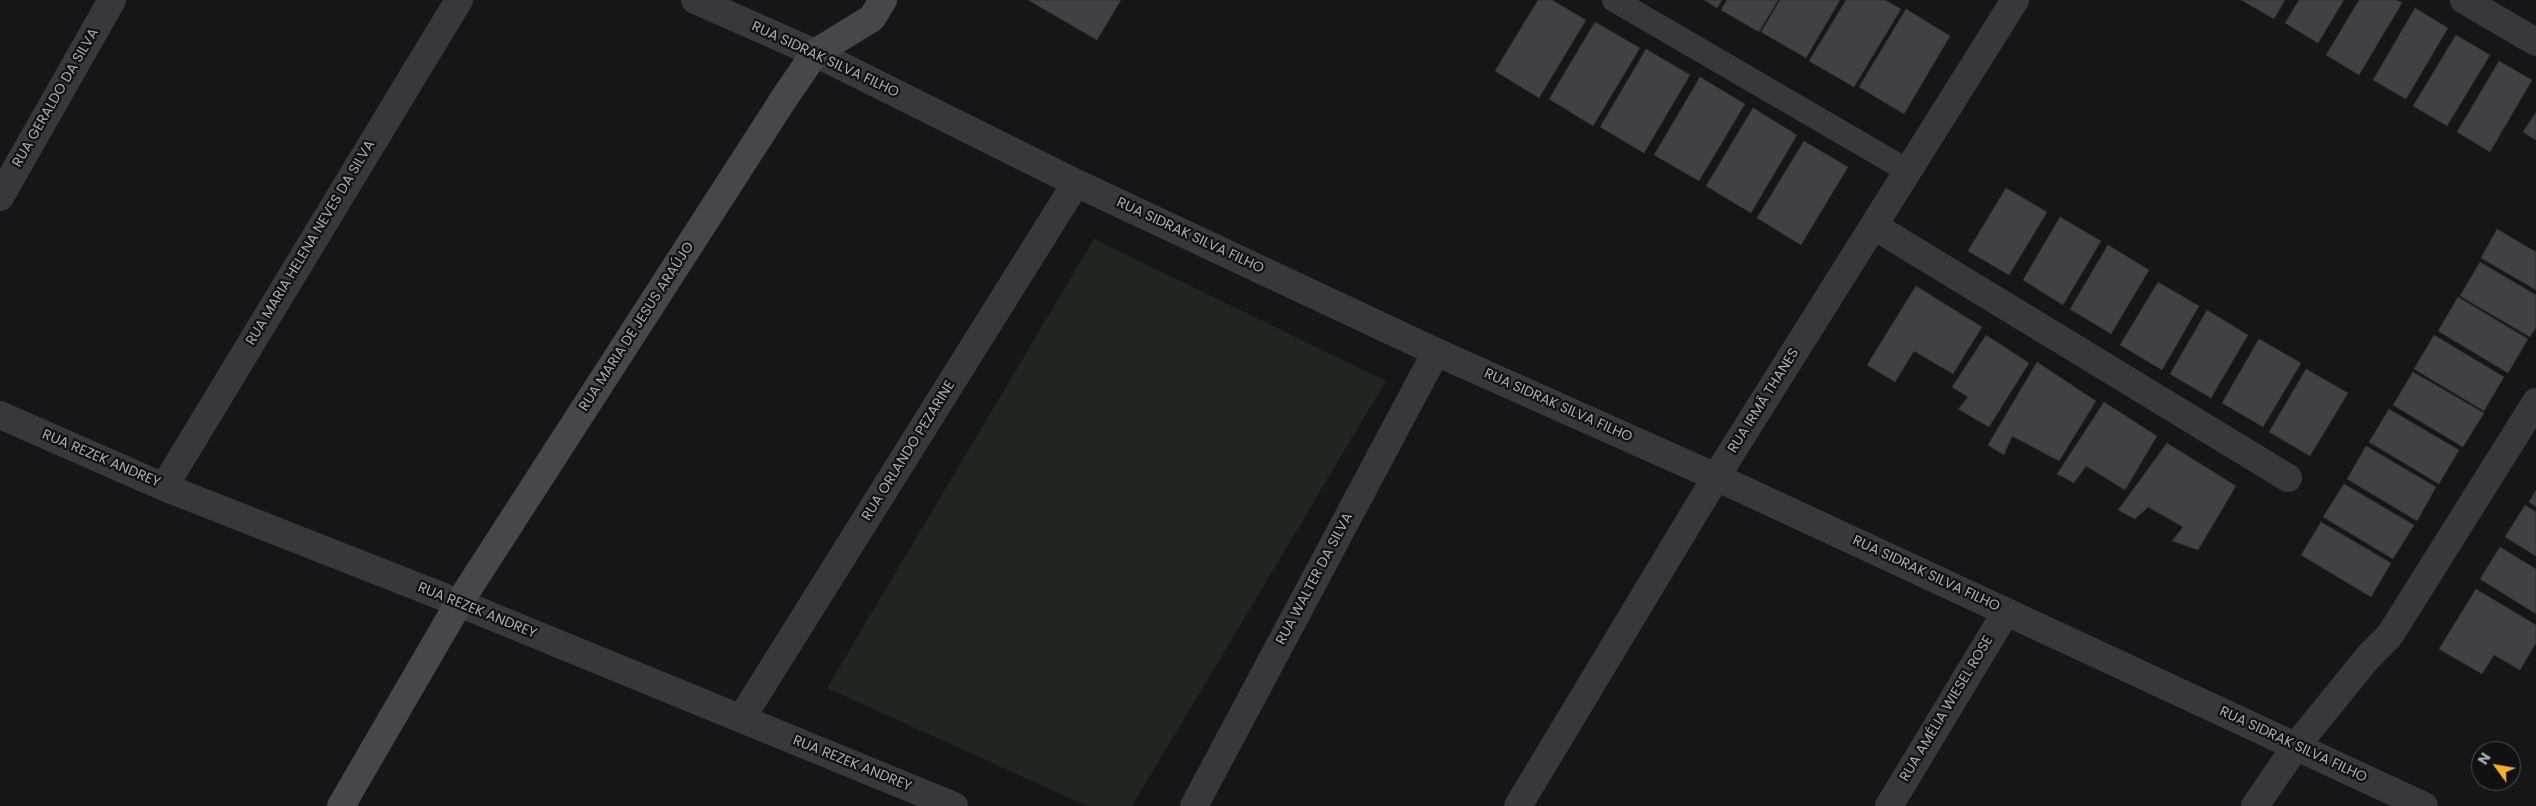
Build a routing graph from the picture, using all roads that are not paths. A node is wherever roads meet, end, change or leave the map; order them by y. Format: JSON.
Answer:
{"nodes":[{"id":1,"x":112,"y":0,"type":"edge"},
{"id":2,"x":459,"y":0,"type":"edge"},
{"id":3,"x":695,"y":0,"type":"edge"},
{"id":4,"x":883,"y":0,"type":"edge"},
{"id":5,"x":1614,"y":0,"type":"edge"},
{"id":6,"x":2015,"y":0,"type":"edge"},
{"id":7,"x":2464,"y":0,"type":"edge"},
{"id":8,"x":2536,"y":42,"type":"edge"},
{"id":9,"x":815,"y":53,"type":"junction"},
{"id":10,"x":1908,"y":171,"type":"junction"},
{"id":11,"x":1076,"y":183,"type":"junction"},
{"id":12,"x":0,"y":197,"type":"edge"},
{"id":13,"x":1874,"y":226,"type":"junction"},
{"id":14,"x":1436,"y":352,"type":"junction"},
{"id":15,"x":2536,"y":402,"type":"edge"},
{"id":16,"x":0,"y":415,"type":"edge"},
{"id":17,"x":1716,"y":477,"type":"junction"},
{"id":18,"x":2288,"y":478,"type":"dead end"},
{"id":19,"x":164,"y":486,"type":"junction"},
{"id":20,"x":459,"y":603,"type":"junction"},
{"id":21,"x":2006,"y":612,"type":"junction"},
{"id":22,"x":741,"y":719,"type":"junction"},
{"id":23,"x":2296,"y":746,"type":"junction"},
{"id":24,"x":341,"y":806,"type":"edge"},
{"id":25,"x":954,"y":806,"type":"edge"},
{"id":26,"x":1194,"y":806,"type":"edge"},
{"id":27,"x":1518,"y":806,"type":"edge"},
{"id":28,"x":1889,"y":806,"type":"edge"},
{"id":29,"x":2255,"y":806,"type":"edge"},
{"id":30,"x":2424,"y":806,"type":"edge"}],
"edges":[{"from":1,"to":12,"type":"street","name":"RUA GERALDO DA SILVA"},
{"from":2,"to":19,"type":"street","name":"RUA MARIA HELENA NEVES DA SILVA"},
{"from":3,"to":9,"type":"street","name":"RUA SIDRAK SILVA FILHO"},
{"from":4,"to":9,"type":"street"},
{"from":5,"to":10,"type":"lane"},
{"from":6,"to":10,"type":"street","name":"RUA IRMÃ THANES"},
{"from":7,"to":8,"type":"street"},
{"from":9,"to":11,"type":"street","name":"RUA SIDRAK SILVA FILHO"},
{"from":9,"to":20,"type":"street","name":"RUA MARIA DE JESUS ARAÚJO"},
{"from":10,"to":13,"type":"street","name":"RUA IRMÃ THANES"},
{"from":11,"to":14,"type":"street","name":"RUA SIDRAK SILVA FILHO"},
{"from":11,"to":22,"type":"street","name":"RUA ORLANDO PEZARINE"},
{"from":13,"to":17,"type":"street","name":"RUA IRMÃ THANES"},
{"from":13,"to":18,"type":"street"},
{"from":14,"to":17,"type":"street","name":"RUA SIDRAK SILVA FILHO"},
{"from":14,"to":26,"type":"street","name":"RUA WALTER DA SILVA"},
{"from":15,"to":23,"type":"street"},
{"from":16,"to":19,"type":"street","name":"RUA REZEK ANDREY"},
{"from":17,"to":21,"type":"street","name":"RUA SIDRAK SILVA FILHO"},
{"from":17,"to":27,"type":"street","name":"RUA IRMÃ THANES"},
{"from":19,"to":20,"type":"street","name":"RUA REZEK ANDREY"},
{"from":20,"to":22,"type":"street","name":"RUA REZEK ANDREY"},
{"from":20,"to":24,"type":"street","name":"RUA MARIA DE JESUS ARAÚJO"},
{"from":21,"to":23,"type":"street","name":"RUA SIDRAK SILVA FILHO"},
{"from":21,"to":28,"type":"street","name":"RUA AMÉLIA WIESEL ROSE"},
{"from":22,"to":25,"type":"street","name":"RUA REZEK ANDREY"},
{"from":23,"to":29,"type":"street"},
{"from":23,"to":30,"type":"street","name":"RUA SIDRAK SILVA FILHO"}]}
